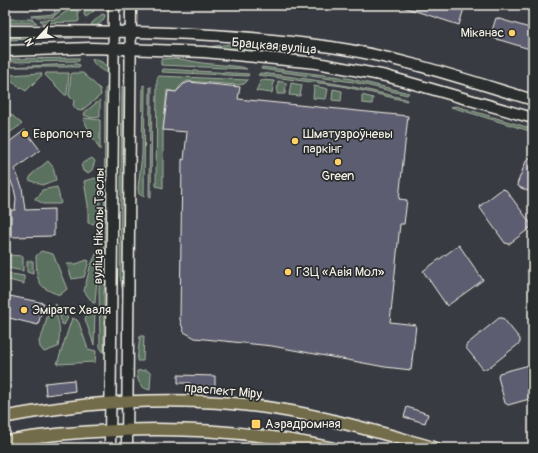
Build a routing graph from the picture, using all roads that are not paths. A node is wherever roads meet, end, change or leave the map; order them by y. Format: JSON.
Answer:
{"nodes":[{"id":1,"x":114,"y":5,"type":"edge"},
{"id":2,"x":131,"y":5,"type":"edge"},
{"id":3,"x":5,"y":31,"type":"edge"},
{"id":4,"x":114,"y":31,"type":"junction"},
{"id":5,"x":131,"y":32,"type":"junction"},
{"id":6,"x":114,"y":49,"type":"junction"},
{"id":7,"x":131,"y":49,"type":"junction"},
{"id":8,"x":5,"y":51,"type":"edge"},
{"id":9,"x":533,"y":100,"type":"edge"},
{"id":10,"x":533,"y":118,"type":"edge"},
{"id":11,"x":128,"y":402,"type":"junction"},
{"id":12,"x":111,"y":403,"type":"junction"},
{"id":13,"x":5,"y":417,"type":"edge"},
{"id":14,"x":127,"y":430,"type":"junction"},
{"id":15,"x":110,"y":431,"type":"junction"},
{"id":16,"x":5,"y":442,"type":"edge"},
{"id":17,"x":110,"y":448,"type":"edge"},
{"id":18,"x":127,"y":448,"type":"edge"},
{"id":19,"x":332,"y":448,"type":"edge"},
{"id":20,"x":435,"y":448,"type":"edge"}],
"edges":[{"from":1,"to":4,"type":"street","name":"вуліца Ніколы Тэслы"},
{"from":2,"to":5,"type":"street"},
{"from":3,"to":4,"type":"street","name":"Брацкая вуліца"},
{"from":4,"to":5,"type":"street","name":"Брацкая вуліца"},
{"from":4,"to":6,"type":"street","name":"вуліца Ніколы Тэслы"},
{"from":5,"to":7,"type":"street"},
{"from":5,"to":9,"type":"street","name":"Брацкая вуліца"},
{"from":6,"to":7,"type":"street","name":"Брацкая вуліца"},
{"from":6,"to":8,"type":"street","name":"Брацкая вуліца"},
{"from":6,"to":12,"type":"street","name":"вуліца Ніколы Тэслы"},
{"from":7,"to":10,"type":"street","name":"Брацкая вуліца"},
{"from":7,"to":11,"type":"street"},
{"from":11,"to":12,"type":"main road","name":"праспект Міру"},
{"from":11,"to":14,"type":"street"},
{"from":11,"to":20,"type":"main road","name":"праспект Міру"},
{"from":12,"to":13,"type":"main road","name":"праспект Міру"},
{"from":12,"to":15,"type":"street","name":"вуліца Ніколы Тэслы"},
{"from":14,"to":15,"type":"main road"},
{"from":14,"to":18,"type":"street"},
{"from":14,"to":19,"type":"main road"},
{"from":15,"to":16,"type":"main road"},
{"from":15,"to":17,"type":"street","name":"вуліца Ніколы Тэслы"}]}
